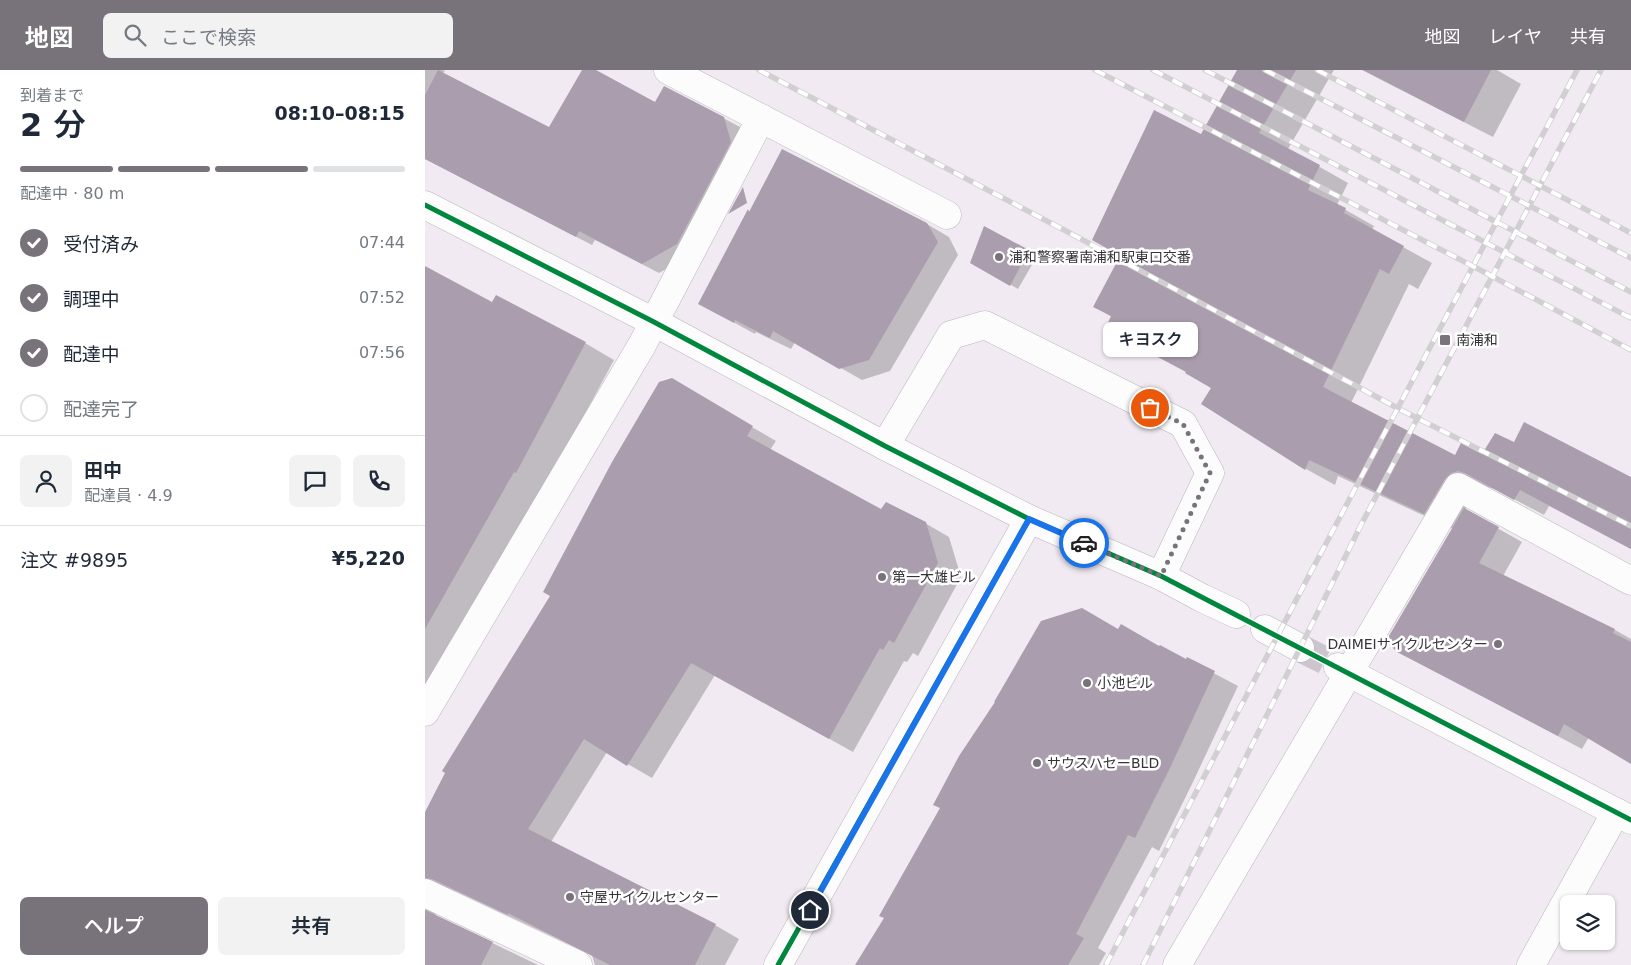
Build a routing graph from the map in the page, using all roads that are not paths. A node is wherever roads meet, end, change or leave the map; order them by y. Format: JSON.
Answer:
{"nodes":[{"id":1,"x":669,"y":70,"type":"edge"},
{"id":2,"x":761,"y":118,"type":"junction"},
{"id":3,"x":425,"y":205,"type":"edge"},
{"id":4,"x":947,"y":215,"type":"dead end"},
{"id":5,"x":654,"y":322,"type":"junction"},
{"id":6,"x":885,"y":446,"type":"junction"},
{"id":7,"x":1029,"y":519,"type":"junction"},
{"id":8,"x":1161,"y":576,"type":"junction"},
{"id":9,"x":1631,"y":581,"type":"edge"},
{"id":10,"x":1236,"y":614,"type":"dead end"},
{"id":11,"x":1265,"y":629,"type":"dead end"},
{"id":12,"x":1300,"y":648,"type":"tunnel mouth"},
{"id":13,"x":1344,"y":670,"type":"junction"},
{"id":14,"x":425,"y":712,"type":"edge"},
{"id":15,"x":1624,"y":816,"type":"edge"},
{"id":16,"x":425,"y":893,"type":"edge"},
{"id":17,"x":578,"y":965,"type":"edge"},
{"id":18,"x":778,"y":965,"type":"edge"},
{"id":19,"x":1177,"y":965,"type":"edge"},
{"id":20,"x":1531,"y":965,"type":"edge"}],
"edges":[{"from":1,"to":2,"type":"street"},
{"from":2,"to":4,"type":"street"},
{"from":2,"to":5,"type":"street"},
{"from":3,"to":5,"type":"street"},
{"from":5,"to":6,"type":"street"},
{"from":5,"to":14,"type":"street"},
{"from":6,"to":7,"type":"street"},
{"from":6,"to":8,"type":"street"},
{"from":7,"to":8,"type":"street"},
{"from":7,"to":18,"type":"street"},
{"from":8,"to":10,"type":"street"},
{"from":9,"to":13,"type":"street"},
{"from":11,"to":12,"type":"street"},
{"from":13,"to":15,"type":"street"},
{"from":13,"to":19,"type":"street"},
{"from":15,"to":20,"type":"street"},
{"from":16,"to":17,"type":"street"}]}
